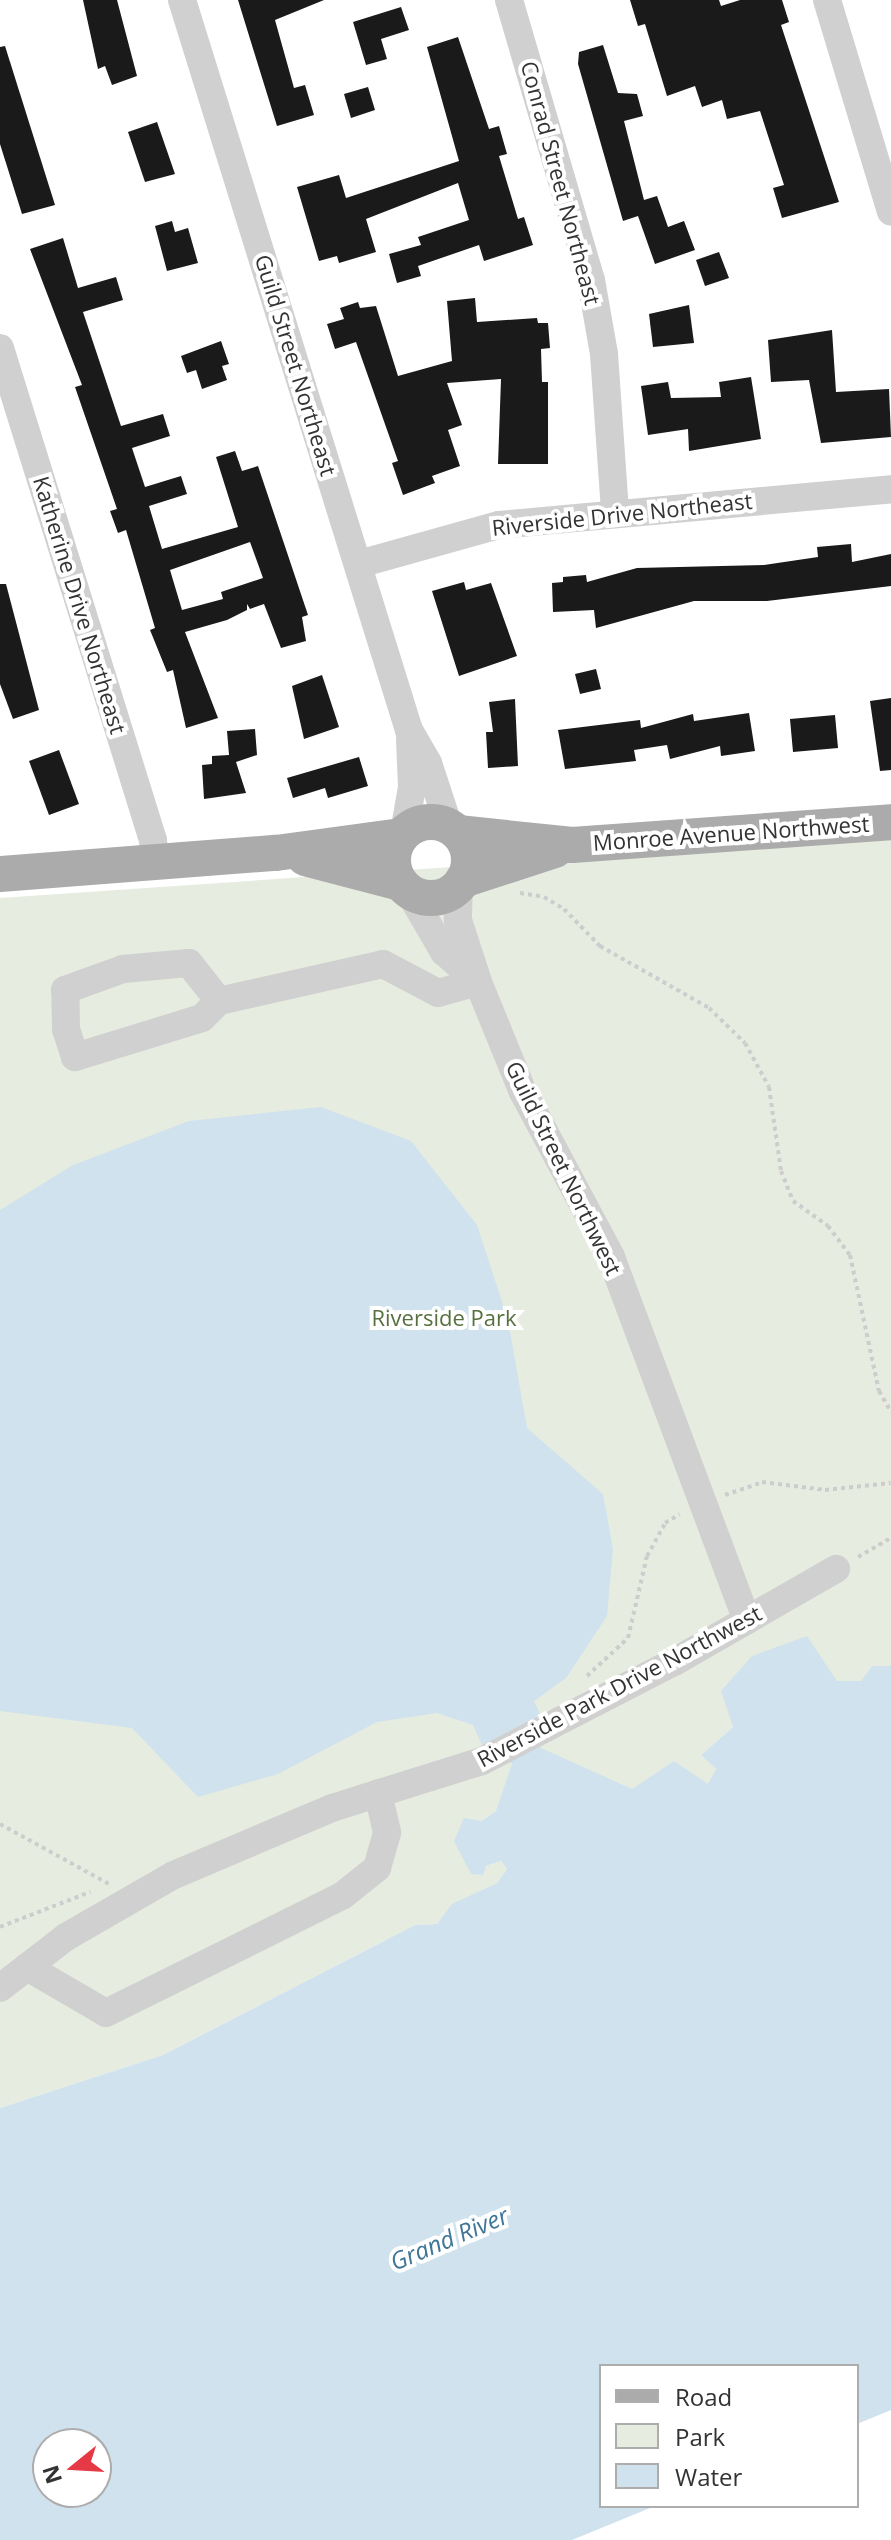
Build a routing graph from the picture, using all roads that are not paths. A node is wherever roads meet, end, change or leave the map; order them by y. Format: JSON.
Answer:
{"nodes":[{"id":1,"x":182,"y":0,"type":"edge"},
{"id":2,"x":509,"y":0,"type":"edge"},
{"id":3,"x":827,"y":0,"type":"edge"},
{"id":4,"x":891,"y":212,"type":"edge"},
{"id":5,"x":0,"y":348,"type":"edge"},
{"id":6,"x":891,"y":489,"type":"edge"},
{"id":7,"x":615,"y":511,"type":"junction"},
{"id":8,"x":359,"y":564,"type":"junction"},
{"id":9,"x":409,"y":730,"type":"junction"},
{"id":10,"x":891,"y":822,"type":"edge"},
{"id":11,"x":454,"y":830,"type":"junction"},
{"id":12,"x":403,"y":835,"type":"junction"},
{"id":13,"x":572,"y":845,"type":"junction"},
{"id":14,"x":276,"y":853,"type":"junction"},
{"id":15,"x":155,"y":862,"type":"junction"},
{"id":16,"x":0,"y":874,"type":"edge"},
{"id":17,"x":461,"y":882,"type":"junction"},
{"id":18,"x":404,"y":886,"type":"junction"},
{"id":19,"x":478,"y":982,"type":"junction"},
{"id":20,"x":219,"y":1001,"type":"junction"},
{"id":21,"x":836,"y":1569,"type":"road end"},
{"id":22,"x":747,"y":1620,"type":"junction"},
{"id":23,"x":378,"y":1793,"type":"junction"},
{"id":24,"x":27,"y":1967,"type":"junction"},
{"id":25,"x":0,"y":1988,"type":"edge"}],
"edges":[{"from":1,"to":8,"type":"street","name":"Guild Street Northeast"},
{"from":2,"to":7,"type":"street","name":"Conrad Street Northeast"},
{"from":3,"to":4,"type":"street"},
{"from":5,"to":15,"type":"street","name":"Katherine Drive Northeast"},
{"from":6,"to":7,"type":"street","name":"Riverside Drive Northeast"},
{"from":7,"to":8,"type":"street","name":"Riverside Drive Northeast"},
{"from":8,"to":9,"type":"street","name":"Guild Street Northeast"},
{"from":9,"to":11,"type":"street","name":"Guild Street Northeast"},
{"from":9,"to":12,"type":"street","name":"Guild Street Northeast"},
{"from":10,"to":13,"type":"main road","name":"Monroe Avenue Northwest"},
{"from":11,"to":12,"type":"main road"},
{"from":11,"to":13,"type":"main road","name":"Monroe Avenue Northwest"},
{"from":11,"to":17,"type":"main road"},
{"from":12,"to":14,"type":"main road"},
{"from":12,"to":18,"type":"main road"},
{"from":13,"to":17,"type":"main road","name":"Monroe Avenue Northwest"},
{"from":14,"to":15,"type":"main road"},
{"from":14,"to":18,"type":"main road"},
{"from":15,"to":16,"type":"main road"},
{"from":17,"to":18,"type":"main road"},
{"from":17,"to":19,"type":"street","name":"Guild Street Northwest"},
{"from":18,"to":19,"type":"street","name":"Guild Street Northwest"},
{"from":19,"to":20,"type":"street"},
{"from":19,"to":22,"type":"street","name":"Guild Street Northwest"},
{"from":20,"to":20,"type":"street"},
{"from":21,"to":22,"type":"street","name":"Riverside Park Drive Northwest"},
{"from":22,"to":23,"type":"street","name":"Riverside Park Drive Northwest"},
{"from":23,"to":24,"type":"street","name":"Riverside Park Drive Northwest"},
{"from":23,"to":24,"type":"street"},
{"from":24,"to":25,"type":"street","name":"Riverside Park Drive Northwest"}]}
